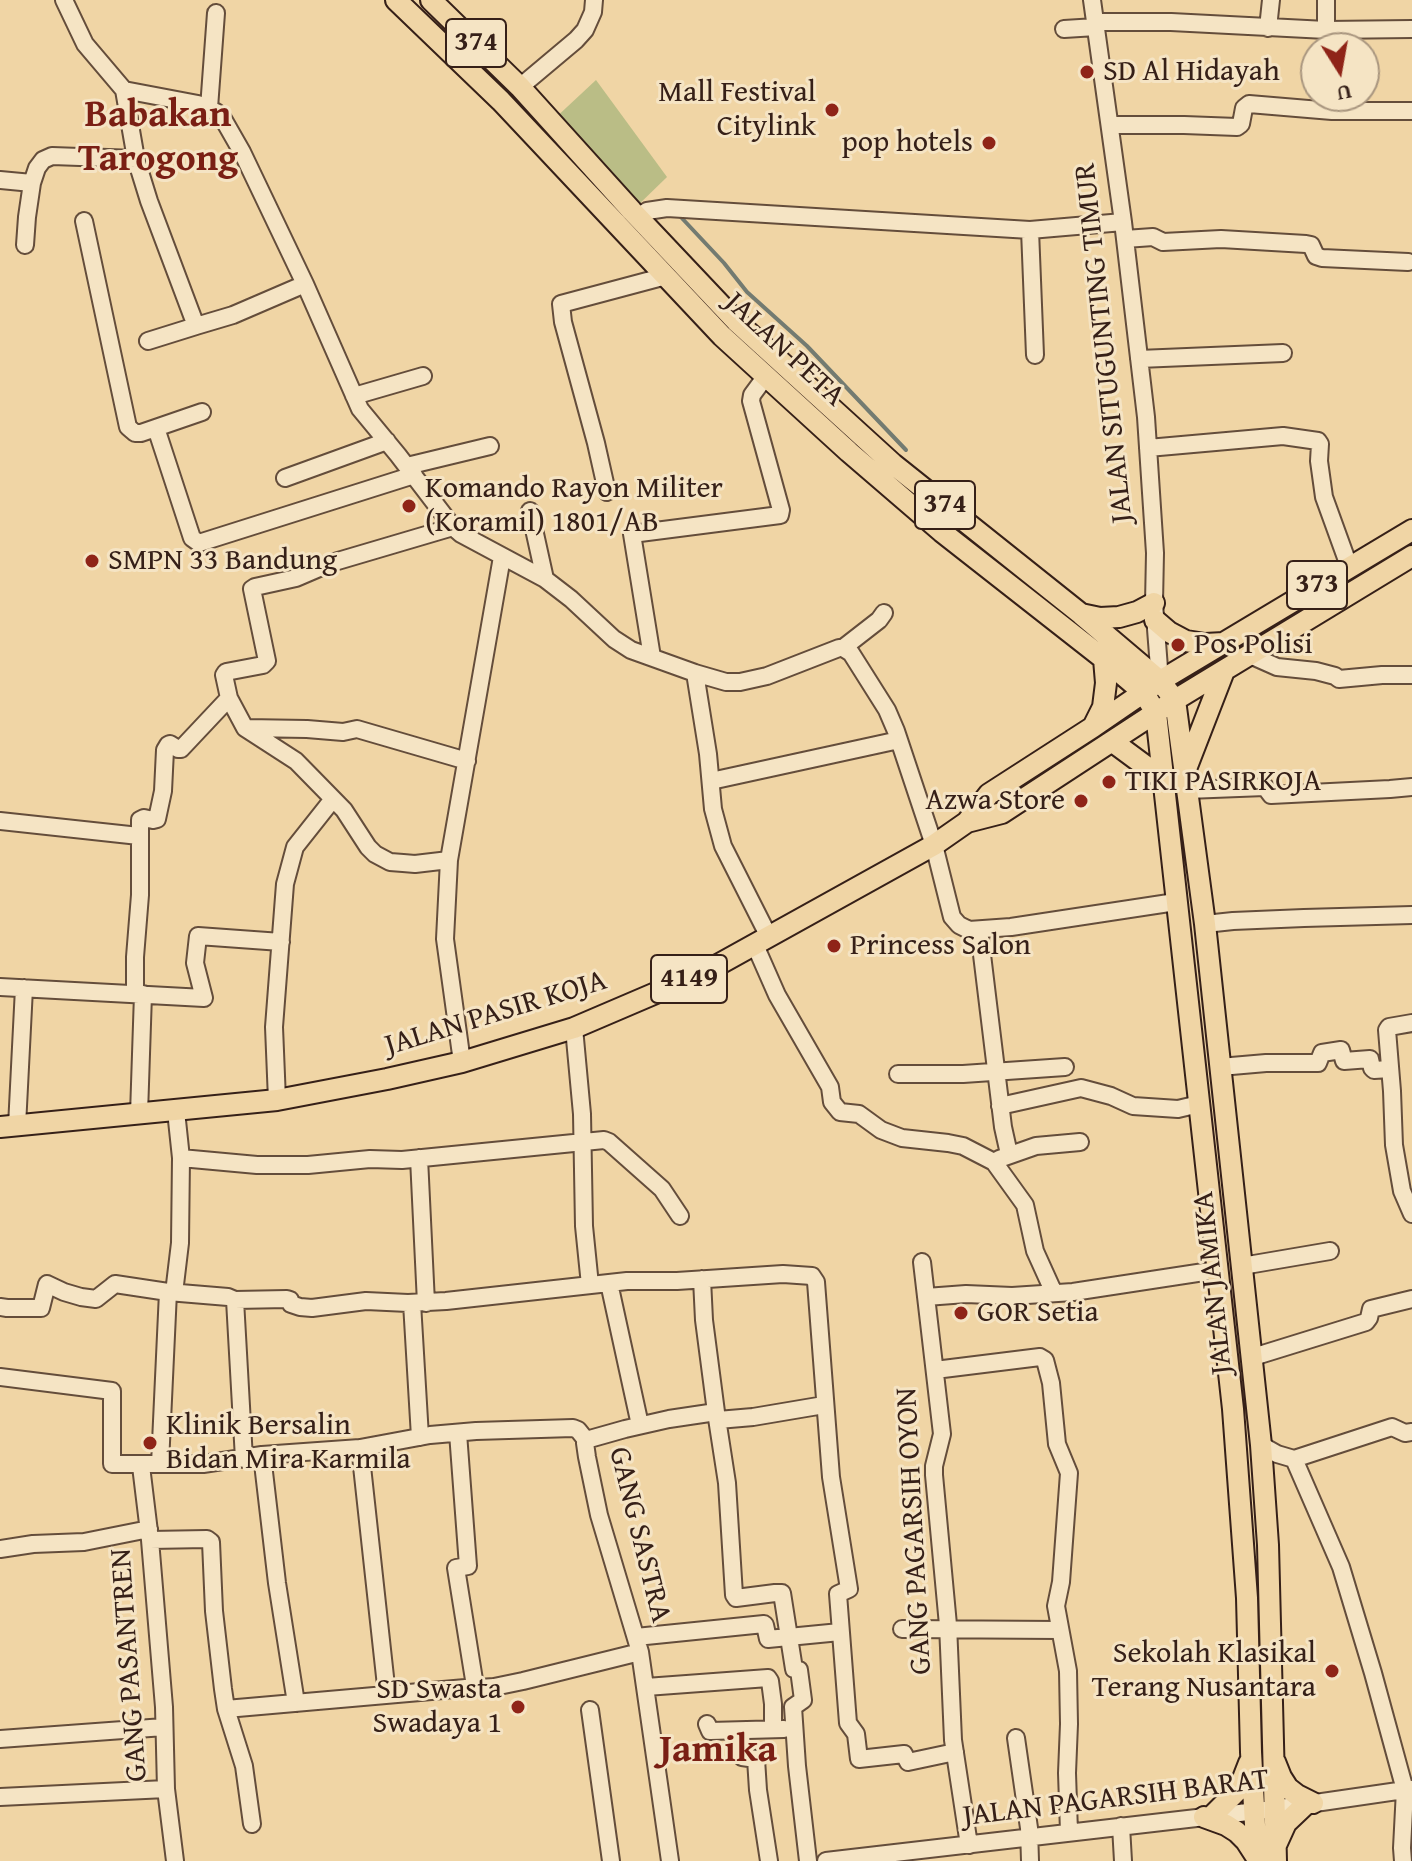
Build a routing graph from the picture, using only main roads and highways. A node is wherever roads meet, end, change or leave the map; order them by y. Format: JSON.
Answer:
{"nodes":[{"id":1,"x":396,"y":0,"type":"edge"},
{"id":2,"x":431,"y":0,"type":"edge"},
{"id":3,"x":729,"y":329,"type":"junction"},
{"id":4,"x":1412,"y":530,"type":"edge"},
{"id":5,"x":1412,"y":556,"type":"edge"},
{"id":6,"x":1081,"y":614,"type":"junction"},
{"id":7,"x":1224,"y":643,"type":"junction"},
{"id":8,"x":1104,"y":659,"type":"junction"},
{"id":9,"x":1224,"y":671,"type":"junction"},
{"id":10,"x":1152,"y":687,"type":"junction"},
{"id":11,"x":1175,"y":700,"type":"junction"},
{"id":12,"x":1156,"y":713,"type":"junction"},
{"id":13,"x":1093,"y":727,"type":"junction"},
{"id":14,"x":1113,"y":742,"type":"junction"},
{"id":15,"x":1163,"y":779,"type":"junction"},
{"id":16,"x":1186,"y":782,"type":"junction"},
{"id":17,"x":967,"y":822,"type":"junction"},
{"id":18,"x":8,"y":1126,"type":"edge"},
{"id":19,"x":1272,"y":1751,"type":"junction"},
{"id":20,"x":1251,"y":1752,"type":"junction"},
{"id":21,"x":1264,"y":1810,"type":"junction"},
{"id":22,"x":1266,"y":1857,"type":"edge"}],
"edges":[{"from":1,"to":3,"type":"main road","name":"JALAN PETA","number":"374"},
{"from":2,"to":3,"type":"main road","name":"JALAN PETA","number":"374"},
{"from":3,"to":6,"type":"main road","name":"JALAN PETA","number":"374"},
{"from":3,"to":8,"type":"main road","name":"JALAN PETA","number":"374"},
{"from":4,"to":7,"type":"main road","number":"373"},
{"from":5,"to":9,"type":"main road","number":"373"},
{"from":6,"to":7,"type":"main road"},
{"from":6,"to":10,"type":"main road","name":"JALAN PETA","number":"374"},
{"from":7,"to":10,"type":"main road","number":"373"},
{"from":8,"to":10,"type":"main road","name":"JALAN PETA","number":"374"},
{"from":8,"to":13,"type":"main road"},
{"from":9,"to":11,"type":"main road","number":"373"},
{"from":9,"to":16,"type":"main road"},
{"from":10,"to":11,"type":"main road","name":"JALAN PETA","number":"374"},
{"from":10,"to":12,"type":"main road","name":"JALAN PETA","number":"374"},
{"from":10,"to":13,"type":"main road","name":"JALAN PASIR KOJA","number":"4149"},
{"from":11,"to":12,"type":"main road","name":"JALAN PASIR KOJA","number":"4149"},
{"from":11,"to":16,"type":"main road","name":"JALAN JAMIKA"},
{"from":12,"to":14,"type":"main road","name":"JALAN PASIR KOJA","number":"4149"},
{"from":12,"to":15,"type":"main road","name":"JALAN JAMIKA"},
{"from":13,"to":17,"type":"main road","name":"JALAN PASIR KOJA","number":"4149"},
{"from":14,"to":15,"type":"main road"},
{"from":14,"to":17,"type":"main road","name":"JALAN PASIR KOJA","number":"4149"},
{"from":15,"to":20,"type":"main road","name":"JALAN JAMIKA"},
{"from":16,"to":19,"type":"main road","name":"JALAN JAMIKA"},
{"from":17,"to":18,"type":"main road","name":"JALAN PASIR KOJA","number":"4149"},
{"from":19,"to":21,"type":"main road","name":"JALAN JAMIKA"},
{"from":19,"to":22,"type":"main road"},
{"from":20,"to":21,"type":"main road","name":"JALAN JAMIKA"},
{"from":20,"to":22,"type":"main road"},
{"from":21,"to":22,"type":"main road","name":"JALAN JAMIKA"}]}
